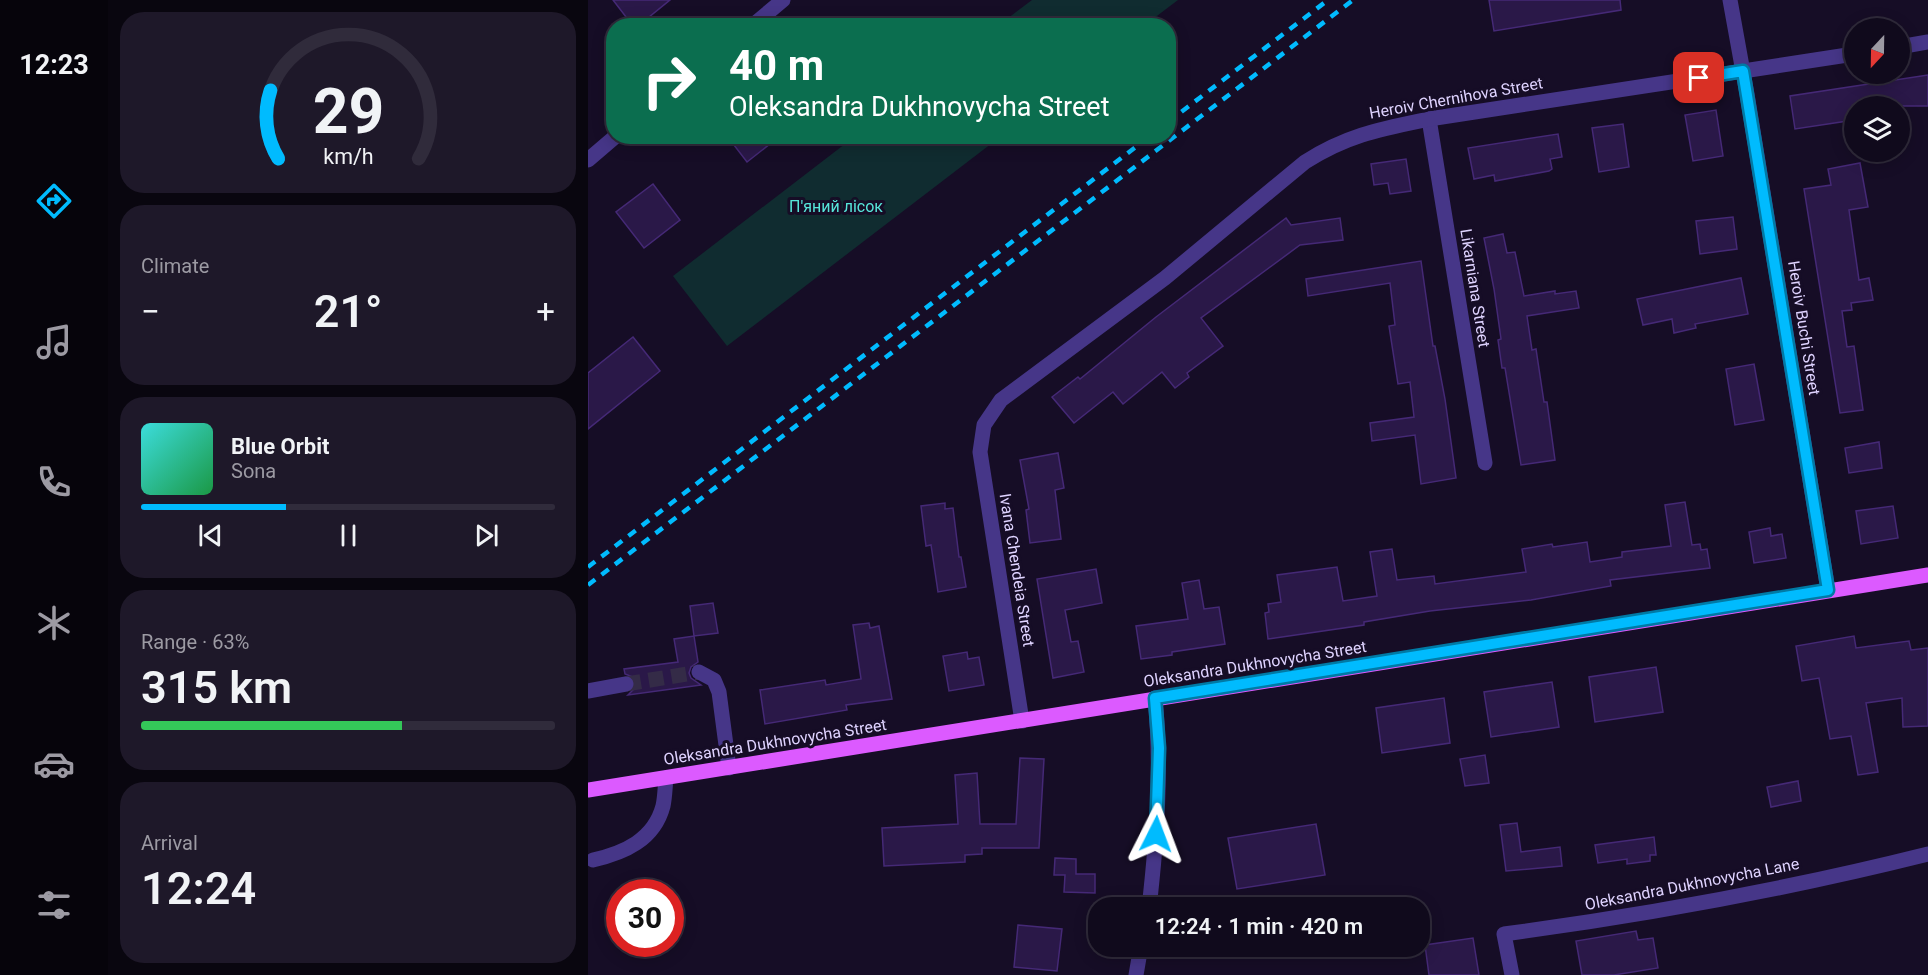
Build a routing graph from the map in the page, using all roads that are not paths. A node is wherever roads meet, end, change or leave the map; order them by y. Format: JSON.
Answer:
{"nodes":[{"id":1,"x":783,"y":0,"type":"edge"},
{"id":2,"x":1730,"y":0,"type":"edge"},
{"id":3,"x":762,"y":18,"type":"edge"},
{"id":4,"x":1928,"y":42,"type":"edge"},
{"id":5,"x":1910,"y":45,"type":"edge"},
{"id":6,"x":1844,"y":56,"type":"edge"},
{"id":7,"x":1743,"y":71,"type":"junction"},
{"id":8,"x":1430,"y":118,"type":"junction"},
{"id":9,"x":606,"y":144,"type":"edge"},
{"id":10,"x":588,"y":159,"type":"edge"},
{"id":11,"x":984,"y":425,"type":"joint"},
{"id":12,"x":1485,"y":463,"type":"dead end"},
{"id":13,"x":1928,"y":575,"type":"edge"},
{"id":14,"x":1828,"y":590,"type":"junction"},
{"id":15,"x":699,"y":672,"type":"dead end"},
{"id":16,"x":626,"y":684,"type":"tunnel mouth"},
{"id":17,"x":588,"y":691,"type":"edge"},
{"id":18,"x":1155,"y":698,"type":"junction"},
{"id":19,"x":1022,"y":721,"type":"junction"},
{"id":20,"x":729,"y":768,"type":"junction"},
{"id":21,"x":666,"y":778,"type":"junction"},
{"id":22,"x":588,"y":790,"type":"edge"},
{"id":23,"x":1928,"y":854,"type":"edge"},
{"id":24,"x":593,"y":860,"type":"dead end"},
{"id":25,"x":1150,"y":897,"type":"edge"},
{"id":26,"x":1139,"y":957,"type":"edge"},
{"id":27,"x":1136,"y":975,"type":"edge"},
{"id":28,"x":1512,"y":975,"type":"edge"}],
"edges":[{"from":1,"to":3,"type":"street"},
{"from":2,"to":7,"type":"street","name":"Heroiv Buchi Street"},
{"from":4,"to":5,"type":"street"},
{"from":6,"to":7,"type":"street","name":"Heroiv Chernihova Street"},
{"from":7,"to":8,"type":"street","name":"Heroiv Chernihova Street"},
{"from":7,"to":14,"type":"street","name":"Heroiv Buchi Street"},
{"from":8,"to":11,"type":"street","name":"Heroiv Chernihova Street"},
{"from":8,"to":12,"type":"street","name":"Likarniana Street"},
{"from":9,"to":10,"type":"street"},
{"from":11,"to":19,"type":"street","name":"Ivana Chendeia Street"},
{"from":13,"to":14,"type":"main road","name":"Oleksandra Dukhnovycha Street"},
{"from":14,"to":18,"type":"main road","name":"Oleksandra Dukhnovycha Street"},
{"from":15,"to":20,"type":"street"},
{"from":16,"to":17,"type":"street"},
{"from":18,"to":19,"type":"main road","name":"Oleksandra Dukhnovycha Street"},
{"from":18,"to":25,"type":"street"},
{"from":19,"to":20,"type":"main road","name":"Oleksandra Dukhnovycha Street"},
{"from":20,"to":21,"type":"main road","name":"Oleksandra Dukhnovycha Street"},
{"from":21,"to":22,"type":"main road","name":"Oleksandra Dukhnovycha Street"},
{"from":21,"to":24,"type":"street"},
{"from":23,"to":28,"type":"street","name":"Oleksandra Dukhnovycha Lane"},
{"from":26,"to":27,"type":"street"}]}
